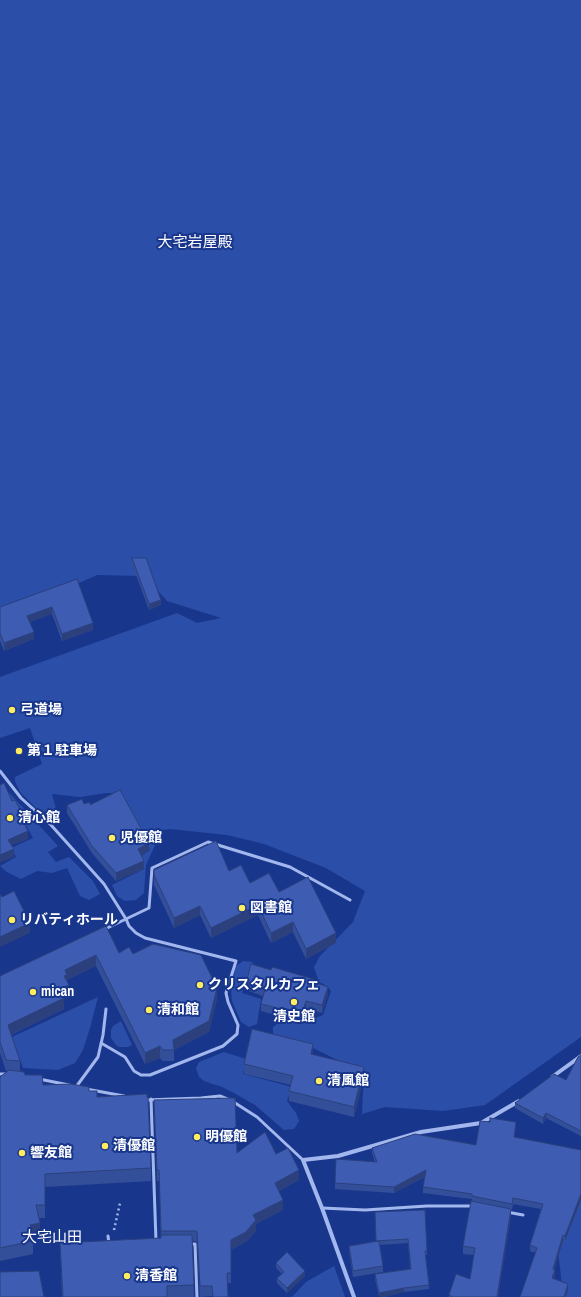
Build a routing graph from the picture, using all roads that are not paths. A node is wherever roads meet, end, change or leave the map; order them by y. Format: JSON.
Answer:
{"nodes":[{"id":1,"x":0,"y":771,"type":"edge"},
{"id":2,"x":350,"y":900,"type":"dead end"},
{"id":3,"x":126,"y":919,"type":"junction"},
{"id":4,"x":98,"y":932,"type":"edge"},
{"id":5,"x":106,"y":1009,"type":"dead end"},
{"id":6,"x":101,"y":1043,"type":"junction"},
{"id":7,"x":581,"y":1056,"type":"edge"},
{"id":8,"x":0,"y":1074,"type":"edge"},
{"id":9,"x":12,"y":1075,"type":"edge"},
{"id":10,"x":33,"y":1078,"type":"edge"},
{"id":11,"x":549,"y":1079,"type":"edge"},
{"id":12,"x":76,"y":1087,"type":"junction"},
{"id":13,"x":129,"y":1097,"type":"edge"},
{"id":14,"x":524,"y":1097,"type":"edge"},
{"id":15,"x":151,"y":1099,"type":"junction"},
{"id":16,"x":144,"y":1100,"type":"edge"},
{"id":17,"x":303,"y":1160,"type":"junction"},
{"id":18,"x":478,"y":1207,"type":"edge"},
{"id":19,"x":322,"y":1208,"type":"junction"},
{"id":20,"x":501,"y":1211,"type":"edge"},
{"id":21,"x":523,"y":1215,"type":"dead end"},
{"id":22,"x":108,"y":1236,"type":"dead end"},
{"id":23,"x":156,"y":1244,"type":"edge"},
{"id":24,"x":187,"y":1244,"type":"edge"},
{"id":25,"x":109,"y":1246,"type":"edge"},
{"id":26,"x":197,"y":1297,"type":"edge"},
{"id":27,"x":354,"y":1297,"type":"edge"}],
"edges":[{"from":1,"to":3,"type":"lane"},
{"from":2,"to":3,"type":"lane"},
{"from":3,"to":4,"type":"lane"},
{"from":3,"to":6,"type":"lane"},
{"from":5,"to":6,"type":"lane"},
{"from":6,"to":12,"type":"lane"},
{"from":7,"to":11,"type":"street"},
{"from":8,"to":9,"type":"lane"},
{"from":10,"to":12,"type":"lane"},
{"from":12,"to":13,"type":"lane"},
{"from":14,"to":17,"type":"street"},
{"from":15,"to":16,"type":"lane"},
{"from":15,"to":17,"type":"lane"},
{"from":15,"to":23,"type":"lane"},
{"from":17,"to":19,"type":"street"},
{"from":18,"to":19,"type":"lane"},
{"from":19,"to":27,"type":"street"},
{"from":20,"to":21,"type":"lane"},
{"from":22,"to":25,"type":"lane"},
{"from":24,"to":26,"type":"lane"}]}
